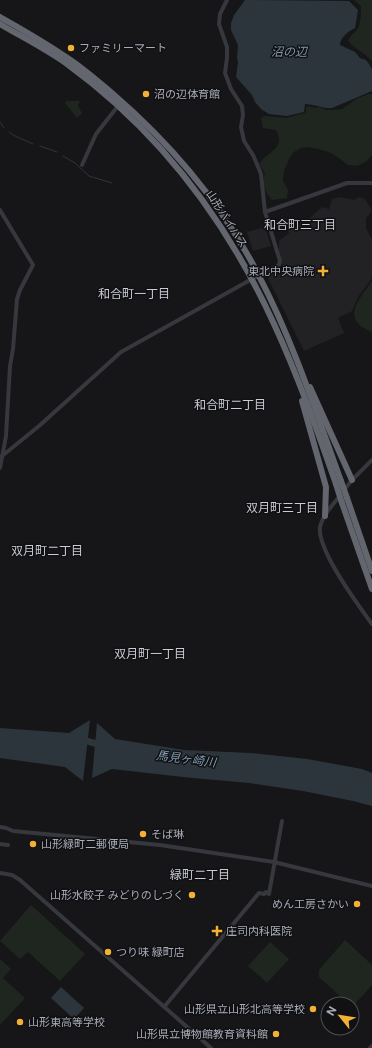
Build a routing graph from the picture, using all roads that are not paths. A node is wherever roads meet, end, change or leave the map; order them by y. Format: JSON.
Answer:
{"nodes":[{"id":1,"x":228,"y":0,"type":"edge"},
{"id":2,"x":0,"y":17,"type":"edge"},
{"id":3,"x":0,"y":24,"type":"edge"},
{"id":4,"x":118,"y":106,"type":"junction"},
{"id":5,"x":82,"y":165,"type":"dead end"},
{"id":6,"x":372,"y":183,"type":"edge"},
{"id":7,"x":0,"y":210,"type":"edge"},
{"id":8,"x":265,"y":212,"type":"junction"},
{"id":9,"x":259,"y":276,"type":"junction"},
{"id":10,"x":252,"y":279,"type":"junction"},
{"id":11,"x":294,"y":360,"type":"junction"},
{"id":12,"x":2,"y":456,"type":"junction"},
{"id":13,"x":372,"y":460,"type":"edge"},
{"id":14,"x":0,"y":468,"type":"edge"},
{"id":15,"x":352,"y":480,"type":"junction"},
{"id":16,"x":345,"y":500,"type":"junction"},
{"id":17,"x":325,"y":516,"type":"junction"},
{"id":18,"x":372,"y":571,"type":"edge"},
{"id":19,"x":372,"y":589,"type":"edge"},
{"id":20,"x":372,"y":624,"type":"edge"},
{"id":21,"x":282,"y":821,"type":"dead end"},
{"id":22,"x":0,"y":827,"type":"edge"},
{"id":23,"x":0,"y":844,"type":"edge"},
{"id":24,"x":8,"y":844,"type":"dead end"},
{"id":25,"x":274,"y":862,"type":"junction"},
{"id":26,"x":0,"y":873,"type":"edge"},
{"id":27,"x":372,"y":886,"type":"edge"},
{"id":28,"x":164,"y":1007,"type":"junction"},
{"id":29,"x":211,"y":1048,"type":"edge"}],
"edges":[{"from":1,"to":8,"type":"street"},
{"from":2,"to":9,"type":"highway","name":"山形バイパス"},
{"from":3,"to":4,"type":"highway","name":"山形バイパス"},
{"from":4,"to":5,"type":"street"},
{"from":4,"to":10,"type":"highway","name":"山形バイパス"},
{"from":6,"to":8,"type":"street"},
{"from":7,"to":12,"type":"street"},
{"from":8,"to":9,"type":"street"},
{"from":9,"to":10,"type":"street"},
{"from":9,"to":11,"type":"highway","name":"山形バイパス"},
{"from":10,"to":11,"type":"highway","name":"山形バイパス"},
{"from":10,"to":12,"type":"street"},
{"from":11,"to":15,"type":"highway"},
{"from":11,"to":16,"type":"highway","name":"山形バイパス","bridge":true},
{"from":11,"to":17,"type":"highway"},
{"from":12,"to":14,"type":"street"},
{"from":13,"to":15,"type":"street"},
{"from":15,"to":17,"type":"street"},
{"from":16,"to":18,"type":"highway","name":"山形バイパス"},
{"from":16,"to":19,"type":"highway","name":"山形バイパス"},
{"from":17,"to":20,"type":"street"},
{"from":21,"to":25,"type":"street"},
{"from":22,"to":25,"type":"street"},
{"from":23,"to":24,"type":"street"},
{"from":25,"to":27,"type":"street"},
{"from":25,"to":28,"type":"street"},
{"from":26,"to":28,"type":"street"},
{"from":28,"to":29,"type":"street"}]}
